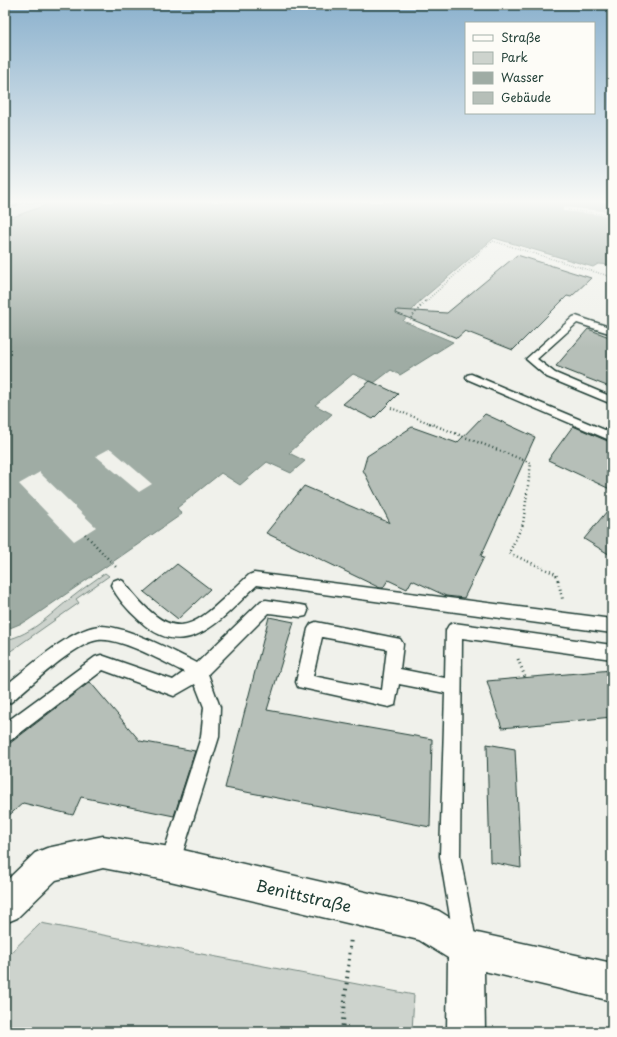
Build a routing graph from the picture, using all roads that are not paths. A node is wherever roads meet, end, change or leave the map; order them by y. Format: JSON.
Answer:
{"nodes":[{"id":1,"x":612,"y":331,"type":"edge"},
{"id":2,"x":471,"y":377,"type":"dead end"},
{"id":3,"x":612,"y":401,"type":"edge"},
{"id":4,"x":612,"y":437,"type":"edge"},
{"id":5,"x":118,"y":585,"type":"dead end"},
{"id":6,"x":301,"y":611,"type":"dead end"},
{"id":7,"x":612,"y":626,"type":"edge"},
{"id":8,"x":612,"y":652,"type":"edge"},
{"id":9,"x":199,"y":672,"type":"junction"},
{"id":10,"x":392,"y":675,"type":"junction"},
{"id":11,"x":454,"y":687,"type":"junction"},
{"id":12,"x":5,"y":696,"type":"edge"},
{"id":13,"x":5,"y":734,"type":"edge"},
{"id":14,"x":170,"y":864,"type":"junction"},
{"id":15,"x":5,"y":906,"type":"edge"},
{"id":16,"x":466,"y":949,"type":"junction"},
{"id":17,"x":612,"y":982,"type":"edge"},
{"id":18,"x":466,"y":1032,"type":"edge"}],
"edges":[{"from":1,"to":3,"type":"lane"},
{"from":2,"to":4,"type":"lane"},
{"from":5,"to":7,"type":"lane"},
{"from":6,"to":9,"type":"lane"},
{"from":8,"to":11,"type":"lane"},
{"from":9,"to":12,"type":"lane"},
{"from":9,"to":13,"type":"lane"},
{"from":9,"to":14,"type":"lane"},
{"from":10,"to":10,"type":"lane"},
{"from":10,"to":11,"type":"lane"},
{"from":11,"to":16,"type":"lane"},
{"from":14,"to":15,"type":"street","name":"Benittstraße"},
{"from":14,"to":16,"type":"street","name":"Benittstraße"},
{"from":16,"to":17,"type":"street","name":"Benittstraße"},
{"from":16,"to":18,"type":"street"}]}
